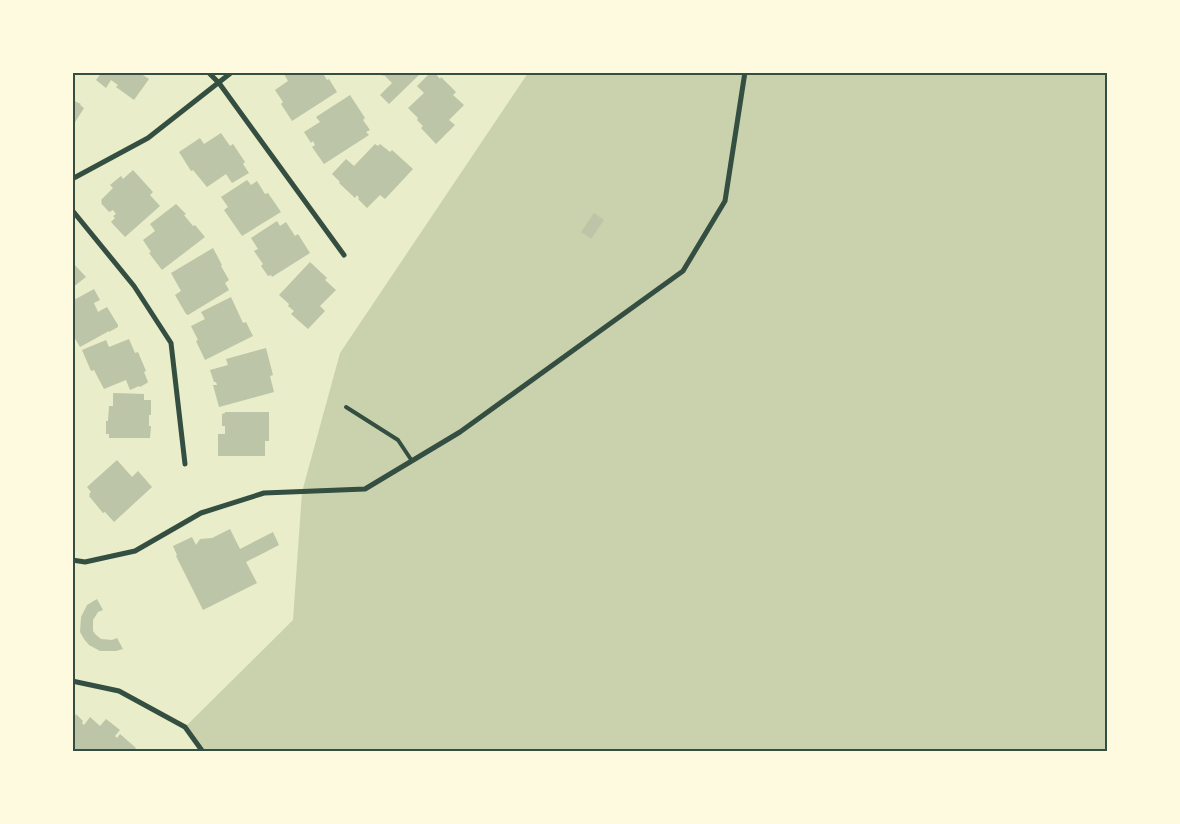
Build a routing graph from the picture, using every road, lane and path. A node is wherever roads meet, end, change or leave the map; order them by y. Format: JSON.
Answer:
{"nodes":[{"id":1,"x":208,"y":72,"type":"edge"},
{"id":2,"x":232,"y":72,"type":"edge"},
{"id":3,"x":745,"y":72,"type":"edge"},
{"id":4,"x":219,"y":82,"type":"junction"},
{"id":5,"x":72,"y":179,"type":"edge"},
{"id":6,"x":72,"y":210,"type":"edge"},
{"id":7,"x":344,"y":255,"type":"dead end"},
{"id":8,"x":346,"y":407,"type":"dead end"},
{"id":9,"x":412,"y":461,"type":"junction"},
{"id":10,"x":185,"y":464,"type":"dead end"},
{"id":11,"x":72,"y":560,"type":"edge"},
{"id":12,"x":72,"y":681,"type":"edge"},
{"id":13,"x":203,"y":752,"type":"edge"}],
"edges":[{"from":1,"to":4,"type":"street"},
{"from":2,"to":4,"type":"street"},
{"from":3,"to":9,"type":"street"},
{"from":4,"to":5,"type":"street"},
{"from":4,"to":7,"type":"street"},
{"from":6,"to":10,"type":"street"},
{"from":8,"to":9,"type":"lane"},
{"from":9,"to":11,"type":"street"},
{"from":12,"to":13,"type":"street"}]}
